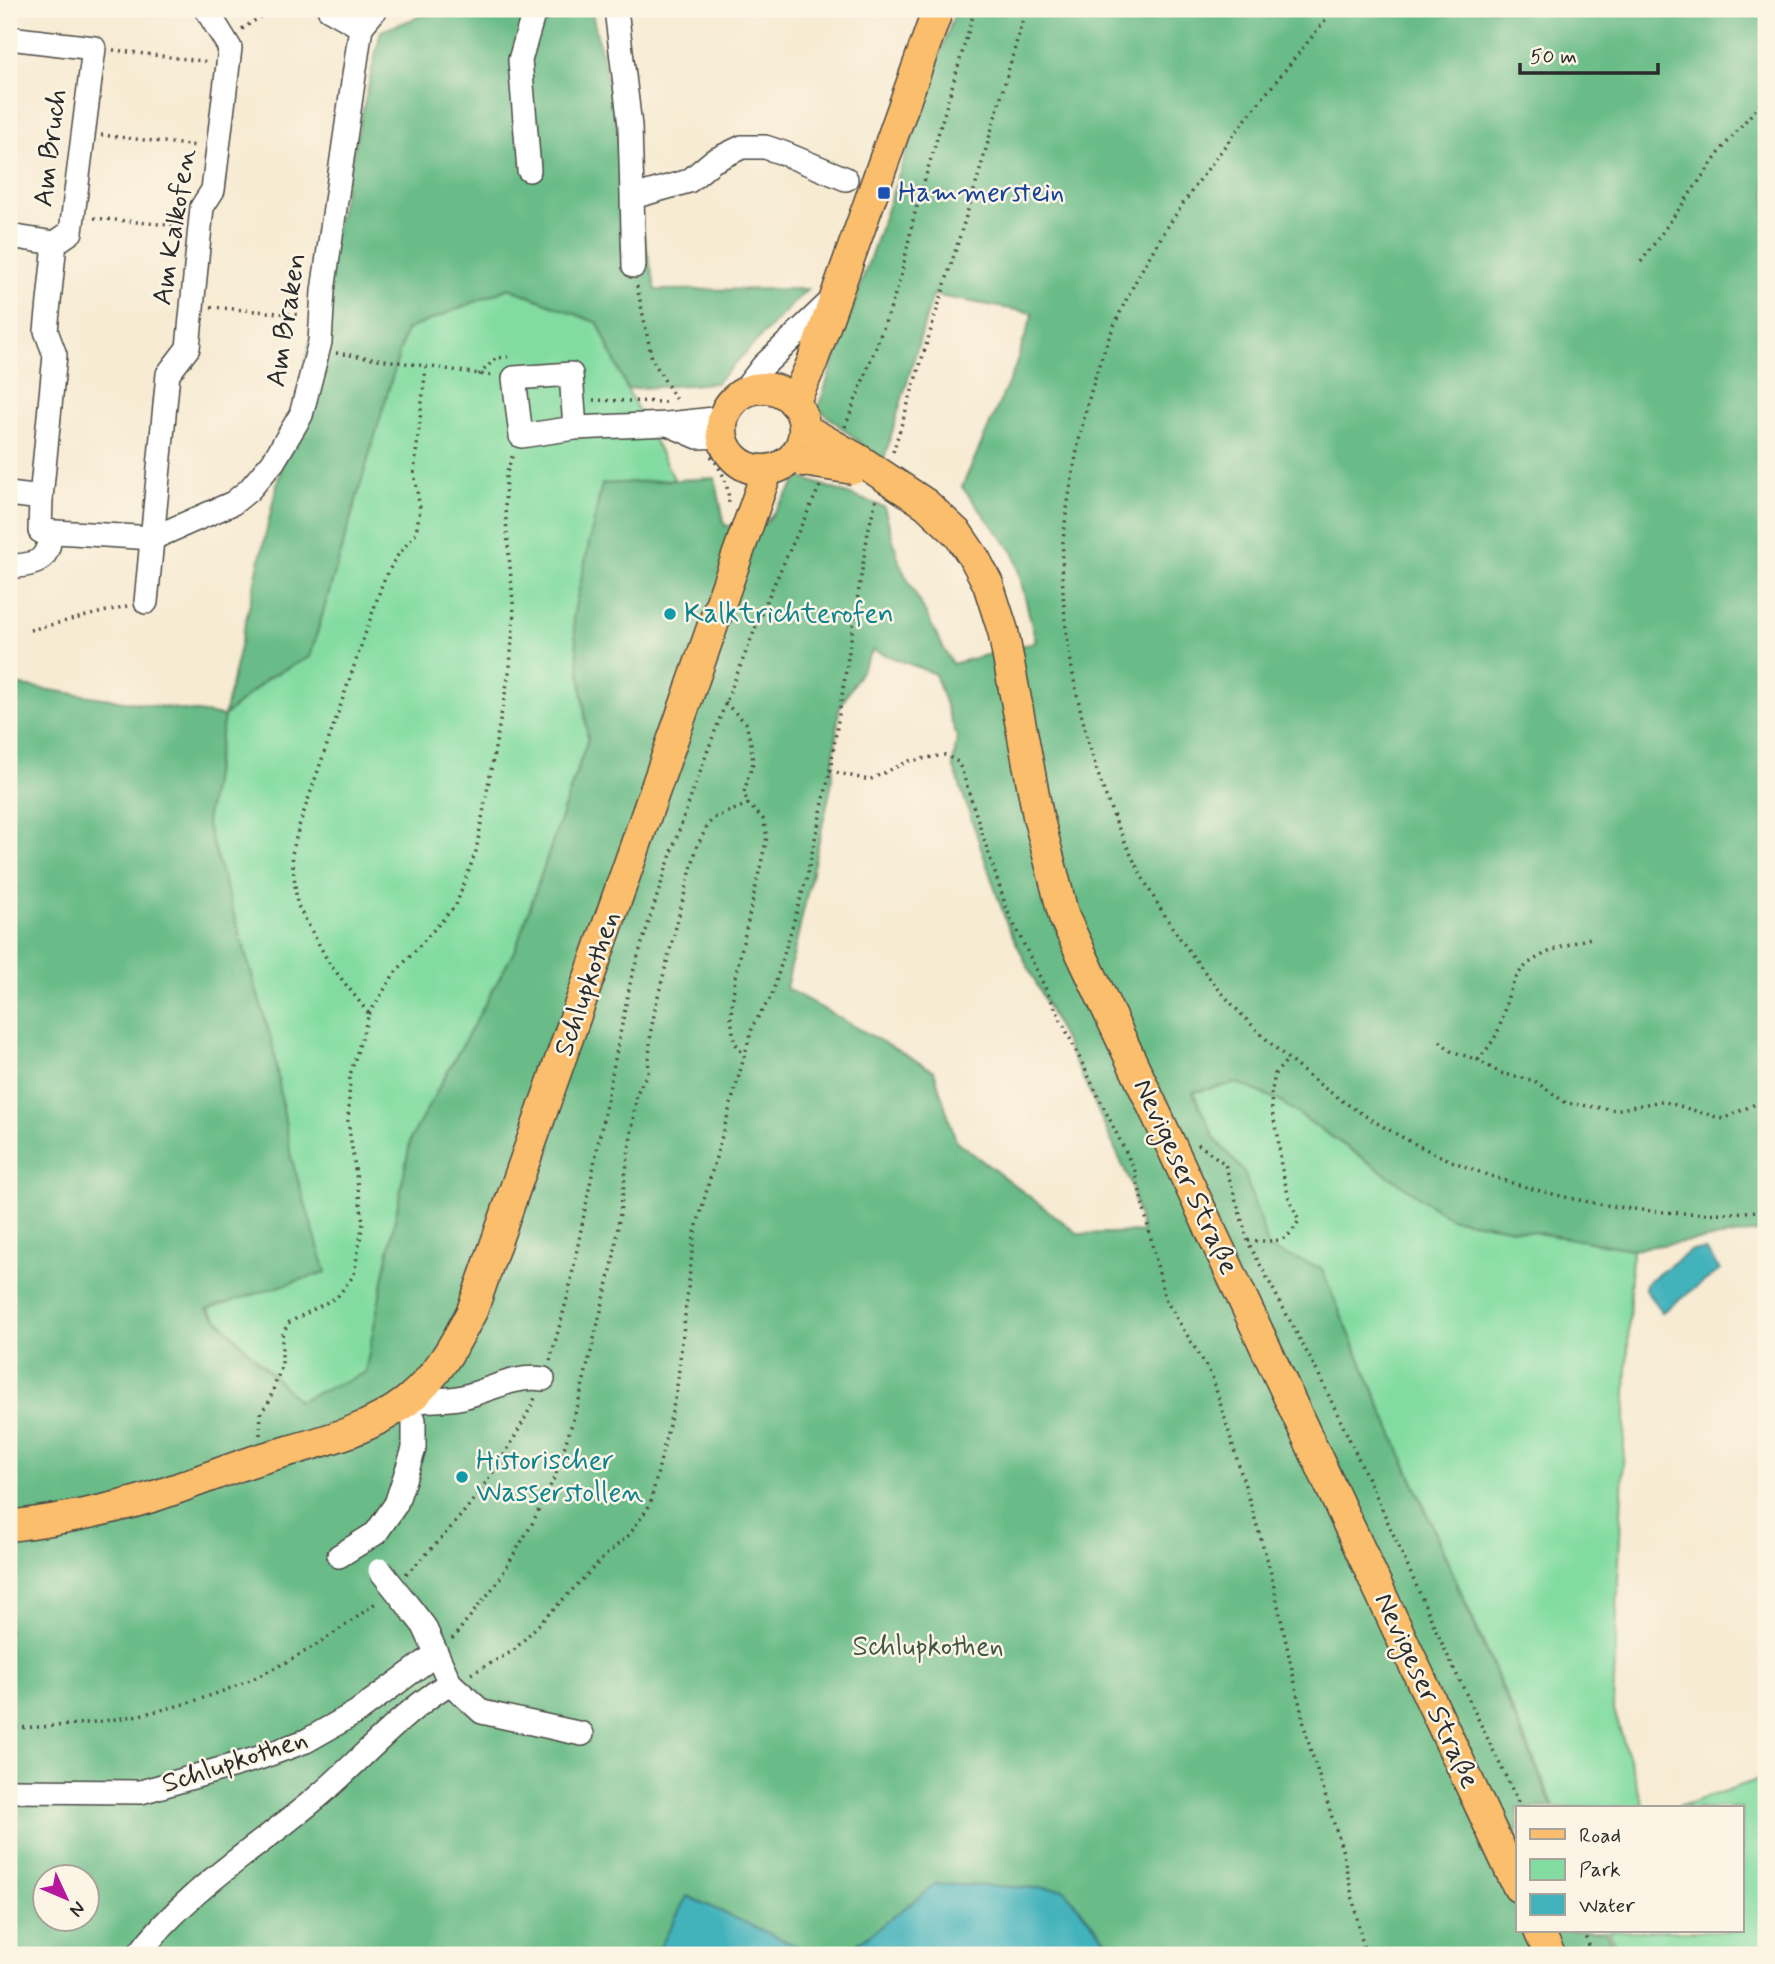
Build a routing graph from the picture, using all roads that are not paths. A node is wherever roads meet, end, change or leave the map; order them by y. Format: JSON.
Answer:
{"nodes":[{"id":1,"x":206,"y":9,"type":"edge"},
{"id":2,"x":328,"y":9,"type":"edge"},
{"id":3,"x":376,"y":9,"type":"edge"},
{"id":4,"x":540,"y":9,"type":"edge"},
{"id":5,"x":616,"y":9,"type":"edge"},
{"id":6,"x":938,"y":9,"type":"edge"},
{"id":7,"x":361,"y":27,"type":"junction"},
{"id":8,"x":9,"y":38,"type":"edge"},
{"id":9,"x":529,"y":170,"type":"dead end"},
{"id":10,"x":846,"y":179,"type":"dead end"},
{"id":11,"x":633,"y":197,"type":"junction"},
{"id":12,"x":9,"y":236,"type":"edge"},
{"id":13,"x":55,"y":243,"type":"junction"},
{"id":14,"x":634,"y":266,"type":"road end"},
{"id":15,"x":830,"y":308,"type":"junction"},
{"id":16,"x":674,"y":414,"type":"junction"},
{"id":17,"x":575,"y":428,"type":"junction"},
{"id":18,"x":714,"y":430,"type":"junction"},
{"id":19,"x":785,"y":439,"type":"junction"},
{"id":20,"x":9,"y":494,"type":"edge"},
{"id":21,"x":41,"y":498,"type":"junction"},
{"id":22,"x":51,"y":532,"type":"junction"},
{"id":23,"x":153,"y":538,"type":"junction"},
{"id":24,"x":9,"y":567,"type":"edge"},
{"id":25,"x":146,"y":602,"type":"road end"},
{"id":26,"x":543,"y":1380,"type":"road end"},
{"id":27,"x":407,"y":1401,"type":"junction"},
{"id":28,"x":9,"y":1526,"type":"edge"},
{"id":29,"x":363,"y":1543,"type":"junction"},
{"id":30,"x":339,"y":1556,"type":"dead end"},
{"id":31,"x":436,"y":1654,"type":"junction"},
{"id":32,"x":450,"y":1683,"type":"junction"},
{"id":33,"x":582,"y":1734,"type":"dead end"},
{"id":34,"x":9,"y":1791,"type":"edge"},
{"id":35,"x":1516,"y":1883,"type":"edge"},
{"id":36,"x":1538,"y":1932,"type":"edge"},
{"id":37,"x":138,"y":1955,"type":"edge"},
{"id":38,"x":1550,"y":1955,"type":"edge"}],
"edges":[{"from":1,"to":23,"type":"street","name":"Am Kalkofen"},
{"from":2,"to":7,"type":"street"},
{"from":3,"to":7,"type":"street"},
{"from":4,"to":9,"type":"street"},
{"from":5,"to":11,"type":"street"},
{"from":6,"to":15,"type":"main road"},
{"from":7,"to":23,"type":"street","name":"Am Braken"},
{"from":8,"to":13,"type":"street","name":"Am Bruch"},
{"from":10,"to":11,"type":"street"},
{"from":11,"to":14,"type":"street"},
{"from":12,"to":13,"type":"street"},
{"from":13,"to":21,"type":"street","name":"Am Bruch"},
{"from":15,"to":19,"type":"main road"},
{"from":15,"to":19,"type":"street"},
{"from":16,"to":17,"type":"street"},
{"from":16,"to":18,"type":"street"},
{"from":16,"to":18,"type":"street"},
{"from":17,"to":17,"type":"street"},
{"from":18,"to":19,"type":"main road"},
{"from":18,"to":19,"type":"main road"},
{"from":19,"to":27,"type":"main road","name":"Schlupkothen"},
{"from":19,"to":35,"type":"main road","name":"Nevigeser Straße","bridge":true},
{"from":20,"to":21,"type":"street"},
{"from":21,"to":22,"type":"street"},
{"from":22,"to":23,"type":"street","name":"Am Braken"},
{"from":22,"to":24,"type":"street"},
{"from":23,"to":25,"type":"street","name":"Am Kalkofen"},
{"from":26,"to":27,"type":"street"},
{"from":27,"to":28,"type":"main road","name":"Schlupkothen"},
{"from":27,"to":29,"type":"street"},
{"from":29,"to":30,"type":"street"},
{"from":29,"to":31,"type":"street","bridge":true},
{"from":31,"to":32,"type":"street"},
{"from":31,"to":34,"type":"street","name":"Schlupkothen"},
{"from":32,"to":33,"type":"street"},
{"from":32,"to":37,"type":"street"},
{"from":36,"to":38,"type":"main road"}]}
